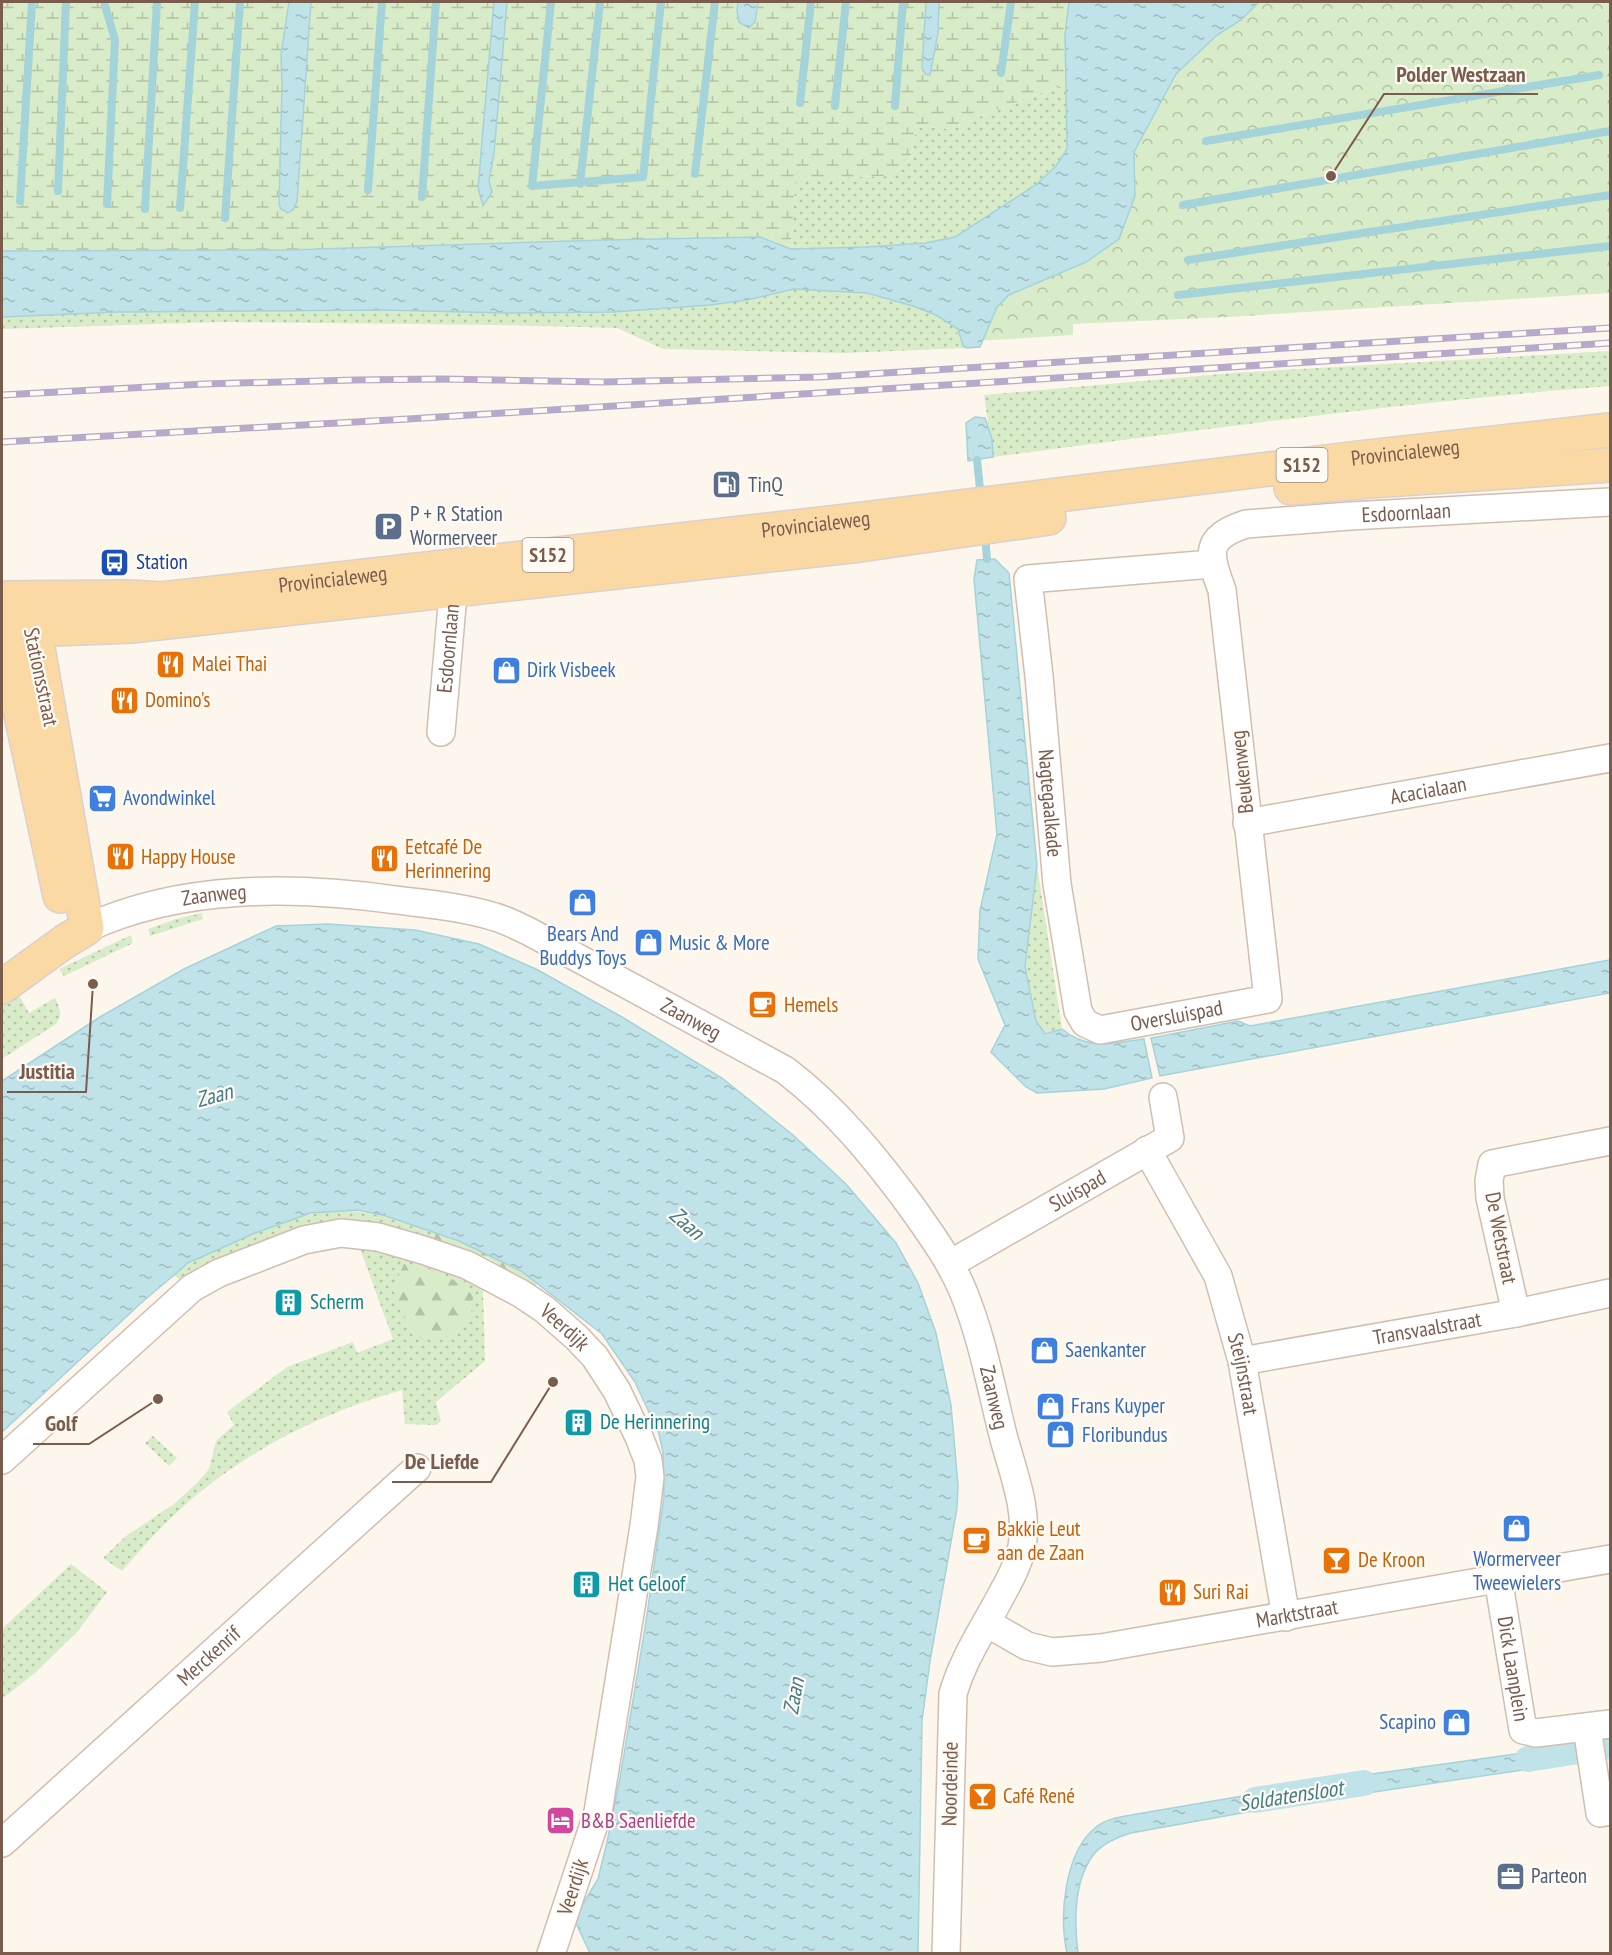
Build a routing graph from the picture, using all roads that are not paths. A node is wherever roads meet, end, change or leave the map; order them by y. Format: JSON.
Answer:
{"nodes":[{"id":1,"x":1611,"y":430,"type":"edge"},
{"id":2,"x":1611,"y":465,"type":"edge"},
{"id":3,"x":1611,"y":502,"type":"edge"},
{"id":4,"x":982,"y":517,"type":"junction"},
{"id":5,"x":1211,"y":555,"type":"junction"},
{"id":6,"x":454,"y":578,"type":"junction"},
{"id":7,"x":9,"y":598,"type":"edge"},
{"id":8,"x":2,"y":631,"type":"edge"},
{"id":9,"x":35,"y":631,"type":"junction"},
{"id":10,"x":441,"y":732,"type":"dead end"},
{"id":11,"x":1611,"y":758,"type":"edge"},
{"id":12,"x":1247,"y":823,"type":"junction"},
{"id":13,"x":78,"y":933,"type":"junction"},
{"id":14,"x":2,"y":987,"type":"edge"},
{"id":15,"x":1268,"y":999,"type":"joint"},
{"id":16,"x":1085,"y":1023,"type":"joint"},
{"id":17,"x":1163,"y":1097,"type":"dead end"},
{"id":18,"x":1611,"y":1141,"type":"edge"},
{"id":19,"x":1147,"y":1150,"type":"junction"},
{"id":20,"x":950,"y":1264,"type":"junction"},
{"id":21,"x":1611,"y":1293,"type":"edge"},
{"id":22,"x":1516,"y":1313,"type":"junction"},
{"id":23,"x":1242,"y":1361,"type":"junction"},
{"id":24,"x":2,"y":1460,"type":"edge"},
{"id":25,"x":417,"y":1468,"type":"dead end"},
{"id":26,"x":1611,"y":1558,"type":"edge"},
{"id":27,"x":1498,"y":1578,"type":"junction"},
{"id":28,"x":1286,"y":1617,"type":"junction"},
{"id":29,"x":987,"y":1623,"type":"junction"},
{"id":30,"x":1595,"y":1740,"type":"edge"},
{"id":31,"x":1611,"y":1811,"type":"edge"},
{"id":32,"x":2,"y":1843,"type":"edge"},
{"id":33,"x":551,"y":1953,"type":"edge"},
{"id":34,"x":946,"y":1953,"type":"edge"}],
"edges":[{"from":1,"to":4,"type":"main road","name":"Provincialeweg","number":"S152"},
{"from":2,"to":4,"type":"main road","name":"Provincialeweg","number":"S152"},
{"from":3,"to":5,"type":"street","name":"Esdoornlaan"},
{"from":4,"to":6,"type":"main road","name":"Provincialeweg","number":"S152"},
{"from":5,"to":12,"type":"street","name":"Beukenweg"},
{"from":5,"to":16,"type":"street","name":"Nagtegaalkade"},
{"from":6,"to":7,"type":"main road","name":"Provincialeweg","number":"S152"},
{"from":6,"to":9,"type":"main road","name":"Provincialeweg","number":"S152"},
{"from":6,"to":10,"type":"street","name":"Esdoornlaan"},
{"from":7,"to":8,"type":"main road","name":"Stationsstraat"},
{"from":7,"to":9,"type":"main road","name":"Stationsstraat"},
{"from":8,"to":9,"type":"main road","number":"S152"},
{"from":8,"to":13,"type":"main road","name":"Stationsstraat"},
{"from":9,"to":13,"type":"main road","name":"Stationsstraat"},
{"from":11,"to":12,"type":"street","name":"Acacialaan"},
{"from":12,"to":15,"type":"street","name":"Beukenweg"},
{"from":13,"to":14,"type":"main road","name":"Zaanweg"},
{"from":13,"to":20,"type":"street","name":"Zaanweg"},
{"from":15,"to":16,"type":"street","name":"Oversluispad"},
{"from":17,"to":19,"type":"street","name":"Sluispad"},
{"from":18,"to":22,"type":"street","name":"De Wetstraat"},
{"from":19,"to":20,"type":"street","name":"Sluispad"},
{"from":19,"to":23,"type":"street","name":"Steijnstraat"},
{"from":20,"to":29,"type":"street","name":"Zaanweg"},
{"from":21,"to":22,"type":"street","name":"Transvaalstraat"},
{"from":22,"to":23,"type":"street","name":"Transvaalstraat"},
{"from":23,"to":28,"type":"street","name":"Steijnstraat"},
{"from":24,"to":33,"type":"street","name":"Veerdijk"},
{"from":25,"to":32,"type":"street","name":"Merckenrif"},
{"from":26,"to":27,"type":"street","name":"Marktstraat"},
{"from":27,"to":28,"type":"street","name":"Marktstraat"},
{"from":27,"to":30,"type":"street","name":"Dick Laanplein"},
{"from":28,"to":29,"type":"street","name":"Marktstraat"},
{"from":29,"to":34,"type":"street","name":"Noordeinde"},
{"from":30,"to":31,"type":"street","name":"Dick Laanplein"}]}
